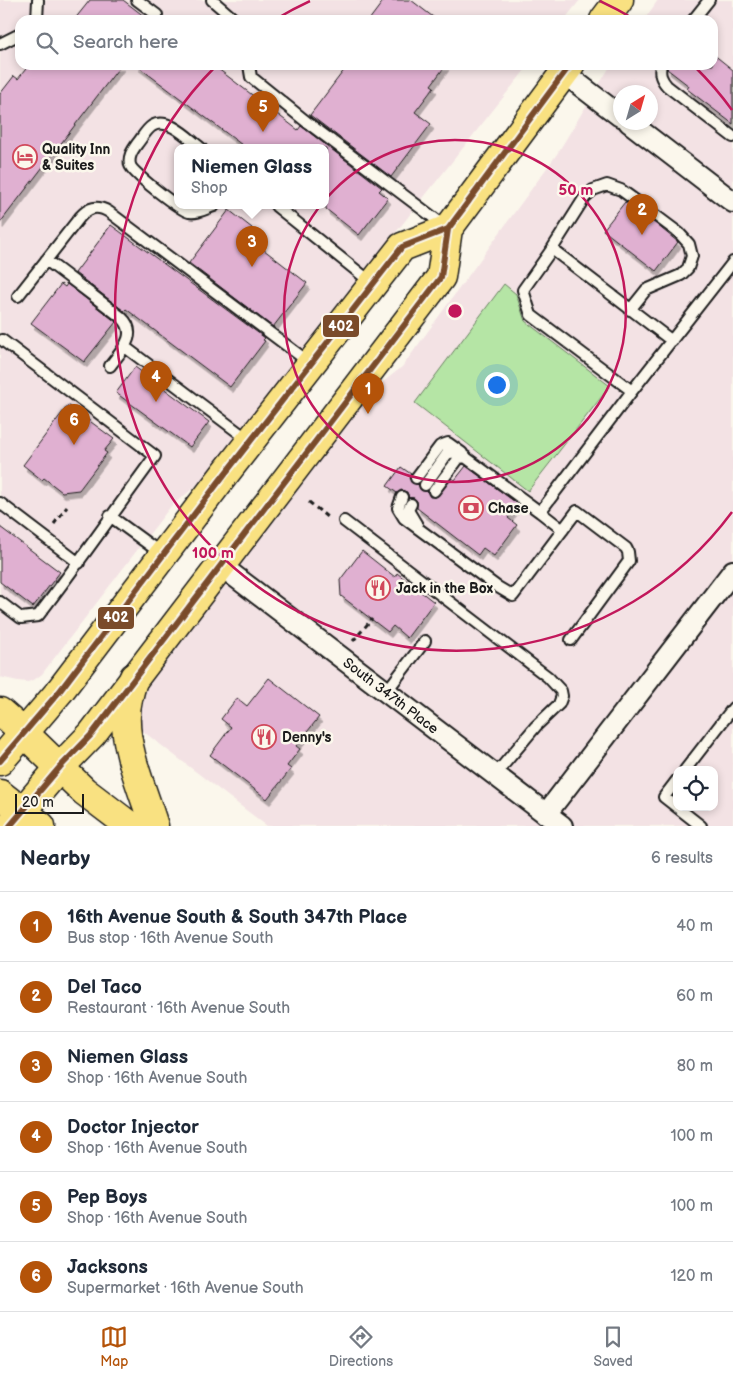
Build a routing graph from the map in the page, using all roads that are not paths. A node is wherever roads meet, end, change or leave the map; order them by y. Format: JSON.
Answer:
{"nodes":[{"id":1,"x":38,"y":0,"type":"edge"},
{"id":2,"x":137,"y":0,"type":"edge"},
{"id":3,"x":212,"y":0,"type":"edge"},
{"id":4,"x":619,"y":0,"type":"edge"},
{"id":5,"x":709,"y":0,"type":"edge"},
{"id":6,"x":37,"y":15,"type":"edge"},
{"id":7,"x":156,"y":15,"type":"edge"},
{"id":8,"x":228,"y":15,"type":"edge"},
{"id":9,"x":608,"y":15,"type":"edge"},
{"id":10,"x":698,"y":15,"type":"edge"},
{"id":11,"x":15,"y":36,"type":"edge"},
{"id":12,"x":0,"y":44,"type":"edge"},
{"id":13,"x":250,"y":70,"type":"edge"},
{"id":14,"x":566,"y":70,"type":"edge"},
{"id":15,"x":568,"y":70,"type":"edge"},
{"id":16,"x":660,"y":70,"type":"edge"},
{"id":17,"x":613,"y":110,"type":"edge"},
{"id":18,"x":639,"y":130,"type":"edge"},
{"id":19,"x":733,"y":136,"type":"edge"},
{"id":20,"x":196,"y":144,"type":"edge"},
{"id":21,"x":733,"y":202,"type":"edge"},
{"id":22,"x":174,"y":204,"type":"edge"},
{"id":23,"x":646,"y":208,"type":"dead end"},
{"id":24,"x":181,"y":209,"type":"edge"},
{"id":25,"x":204,"y":209,"type":"edge"},
{"id":26,"x":280,"y":209,"type":"edge"},
{"id":27,"x":655,"y":215,"type":"dead end"},
{"id":28,"x":448,"y":229,"type":"junction"},
{"id":29,"x":552,"y":249,"type":"junction"},
{"id":30,"x":46,"y":260,"type":"junction"},
{"id":31,"x":733,"y":262,"type":"edge"},
{"id":32,"x":372,"y":284,"type":"junction"},
{"id":33,"x":18,"y":296,"type":"dead end"},
{"id":34,"x":630,"y":310,"type":"junction"},
{"id":35,"x":2,"y":340,"type":"dead end"},
{"id":36,"x":672,"y":341,"type":"junction"},
{"id":37,"x":125,"y":347,"type":"junction"},
{"id":38,"x":311,"y":363,"type":"junction"},
{"id":39,"x":110,"y":366,"type":"dead end"},
{"id":40,"x":632,"y":391,"type":"junction"},
{"id":41,"x":251,"y":442,"type":"junction"},
{"id":42,"x":466,"y":457,"type":"junction"},
{"id":43,"x":416,"y":478,"type":"dead end"},
{"id":44,"x":425,"y":485,"type":"dead end"},
{"id":45,"x":434,"y":491,"type":"dead end"},
{"id":46,"x":402,"y":497,"type":"dead end"},
{"id":47,"x":0,"y":503,"type":"edge"},
{"id":48,"x":415,"y":507,"type":"dead end"},
{"id":49,"x":540,"y":512,"type":"junction"},
{"id":50,"x":110,"y":516,"type":"junction"},
{"id":51,"x":344,"y":521,"type":"dead end"},
{"id":52,"x":419,"y":528,"type":"junction"},
{"id":53,"x":563,"y":530,"type":"junction"},
{"id":54,"x":164,"y":556,"type":"junction"},
{"id":55,"x":79,"y":563,"type":"junction"},
{"id":56,"x":220,"y":565,"type":"junction"},
{"id":57,"x":733,"y":572,"type":"edge"},
{"id":58,"x":0,"y":602,"type":"edge"},
{"id":59,"x":571,"y":640,"type":"dead end"},
{"id":60,"x":425,"y":642,"type":"dead end"},
{"id":61,"x":134,"y":677,"type":"junction"},
{"id":62,"x":386,"y":692,"type":"junction"},
{"id":63,"x":733,"y":708,"type":"edge"},
{"id":64,"x":0,"y":712,"type":"edge"},
{"id":65,"x":42,"y":750,"type":"junction"},
{"id":66,"x":0,"y":761,"type":"edge"},
{"id":67,"x":688,"y":766,"type":"edge"},
{"id":68,"x":495,"y":774,"type":"junction"},
{"id":69,"x":673,"y":785,"type":"edge"},
{"id":70,"x":673,"y":804,"type":"edge"},
{"id":71,"x":15,"y":811,"type":"edge"},
{"id":72,"x":682,"y":811,"type":"edge"},
{"id":73,"x":546,"y":814,"type":"junction"},
{"id":74,"x":130,"y":826,"type":"edge"},
{"id":75,"x":154,"y":826,"type":"edge"},
{"id":76,"x":562,"y":826,"type":"edge"},
{"id":77,"x":701,"y":826,"type":"edge"}],
"edges":[{"from":1,"to":6,"type":"lane"},
{"from":2,"to":7,"type":"lane"},
{"from":3,"to":8,"type":"lane"},
{"from":4,"to":9,"type":"main road"},
{"from":5,"to":10,"type":"lane"},
{"from":11,"to":12,"type":"lane"},
{"from":13,"to":28,"type":"lane"},
{"from":14,"to":28,"type":"main road"},
{"from":15,"to":17,"type":"street"},
{"from":16,"to":19,"type":"lane"},
{"from":18,"to":21,"type":"street"},
{"from":20,"to":22,"type":"lane"},
{"from":23,"to":29,"type":"lane"},
{"from":24,"to":25,"type":"lane"},
{"from":26,"to":32,"type":"lane"},
{"from":27,"to":34,"type":"lane"},
{"from":28,"to":32,"type":"main road"},
{"from":28,"to":56,"type":"main road"},
{"from":29,"to":34,"type":"lane"},
{"from":29,"to":40,"type":"lane"},
{"from":30,"to":33,"type":"lane"},
{"from":30,"to":37,"type":"lane"},
{"from":30,"to":38,"type":"lane"},
{"from":31,"to":36,"type":"lane"},
{"from":32,"to":38,"type":"main road"},
{"from":34,"to":36,"type":"lane"},
{"from":35,"to":50,"type":"lane"},
{"from":36,"to":40,"type":"lane"},
{"from":37,"to":39,"type":"lane"},
{"from":37,"to":41,"type":"lane"},
{"from":38,"to":41,"type":"main road"},
{"from":40,"to":49,"type":"lane"},
{"from":41,"to":54,"type":"main road"},
{"from":42,"to":43,"type":"lane"},
{"from":42,"to":44,"type":"lane"},
{"from":42,"to":45,"type":"lane"},
{"from":42,"to":49,"type":"lane"},
{"from":46,"to":52,"type":"lane"},
{"from":47,"to":55,"type":"lane"},
{"from":48,"to":52,"type":"lane"},
{"from":49,"to":53,"type":"lane"},
{"from":50,"to":54,"type":"lane"},
{"from":50,"to":55,"type":"lane"},
{"from":51,"to":68,"type":"lane"},
{"from":52,"to":53,"type":"lane"},
{"from":53,"to":59,"type":"lane"},
{"from":54,"to":65,"type":"main road"},
{"from":55,"to":58,"type":"lane"},
{"from":56,"to":61,"type":"main road"},
{"from":56,"to":62,"type":"street","name":"South 347th Place"},
{"from":57,"to":73,"type":"street"},
{"from":60,"to":62,"type":"lane"},
{"from":61,"to":65,"type":"main road"},
{"from":61,"to":75,"type":"main road"},
{"from":62,"to":68,"type":"street","name":"South 347th Place"},
{"from":63,"to":67,"type":"lane"},
{"from":64,"to":65,"type":"main road"},
{"from":65,"to":66,"type":"main road"},
{"from":65,"to":71,"type":"main road"},
{"from":65,"to":74,"type":"main road"},
{"from":68,"to":73,"type":"street","name":"South 347th Place"},
{"from":69,"to":70,"type":"lane"},
{"from":72,"to":77,"type":"lane"},
{"from":73,"to":76,"type":"street","name":"South 347th Place"}]}
